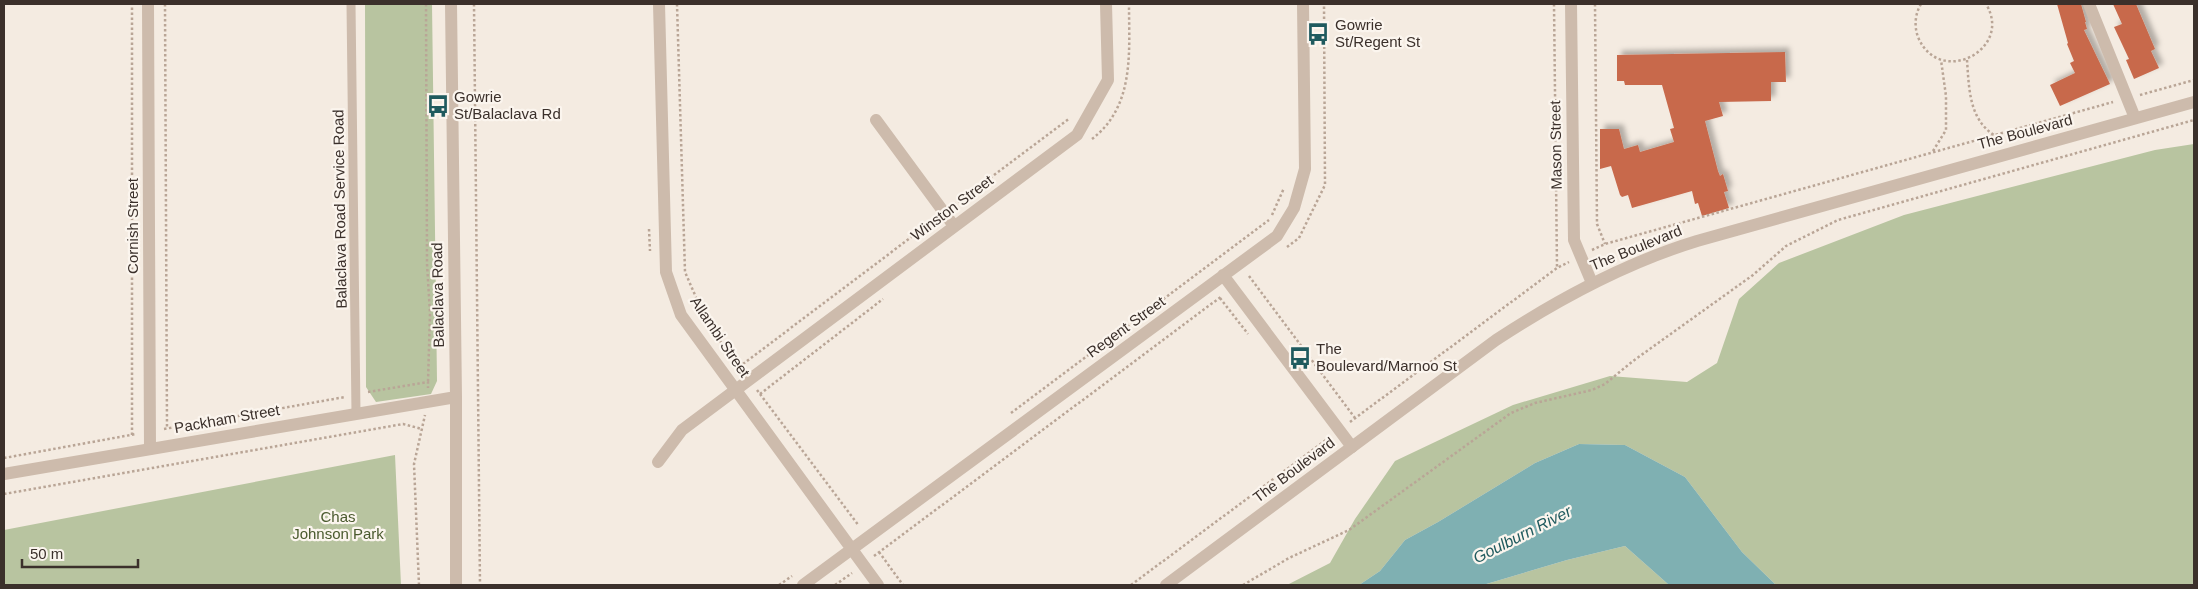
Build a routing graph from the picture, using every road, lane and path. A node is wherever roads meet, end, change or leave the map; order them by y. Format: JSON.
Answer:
{"nodes":[{"id":1,"x":132,"y":4,"type":"edge"},
{"id":2,"x":148,"y":4,"type":"edge"},
{"id":3,"x":165,"y":4,"type":"edge"},
{"id":4,"x":351,"y":4,"type":"edge"},
{"id":5,"x":426,"y":4,"type":"edge"},
{"id":6,"x":451,"y":4,"type":"edge"},
{"id":7,"x":474,"y":4,"type":"edge"},
{"id":8,"x":659,"y":4,"type":"edge"},
{"id":9,"x":677,"y":4,"type":"edge"},
{"id":10,"x":1106,"y":4,"type":"edge"},
{"id":11,"x":1304,"y":4,"type":"edge"},
{"id":12,"x":1554,"y":4,"type":"edge"},
{"id":13,"x":1571,"y":4,"type":"edge"},
{"id":14,"x":1595,"y":4,"type":"edge"},
{"id":15,"x":1921,"y":4,"type":"edge"},
{"id":16,"x":1986,"y":4,"type":"edge"},
{"id":17,"x":2089,"y":4,"type":"edge"},
{"id":18,"x":1941,"y":60,"type":"junction"},
{"id":19,"x":1967,"y":60,"type":"junction"},
{"id":20,"x":2194,"y":80,"type":"edge"},
{"id":21,"x":2127,"y":98,"type":"junction"},
{"id":22,"x":2194,"y":102,"type":"edge"},
{"id":23,"x":2135,"y":118,"type":"junction"},
{"id":24,"x":876,"y":120,"type":"dead end"},
{"id":25,"x":2194,"y":120,"type":"edge"},
{"id":26,"x":1994,"y":136,"type":"junction"},
{"id":27,"x":1932,"y":153,"type":"junction"},
{"id":28,"x":1284,"y":187,"type":"dead end"},
{"id":29,"x":954,"y":226,"type":"junction"},
{"id":30,"x":649,"y":228,"type":"dead end"},
{"id":31,"x":1604,"y":244,"type":"junction"},
{"id":32,"x":1580,"y":256,"type":"junction"},
{"id":33,"x":651,"y":257,"type":"dead end"},
{"id":34,"x":1557,"y":268,"type":"junction"},
{"id":35,"x":1224,"y":275,"type":"junction"},
{"id":36,"x":1249,"y":276,"type":"dead end"},
{"id":37,"x":1592,"y":283,"type":"junction"},
{"id":38,"x":749,"y":380,"type":"junction"},
{"id":39,"x":428,"y":382,"type":"junction"},
{"id":40,"x":736,"y":390,"type":"junction"},
{"id":41,"x":356,"y":395,"type":"junction"},
{"id":42,"x":456,"y":397,"type":"junction"},
{"id":43,"x":428,"y":401,"type":"junction"},
{"id":44,"x":356,"y":413,"type":"junction"},
{"id":45,"x":1009,"y":414,"type":"dead end"},
{"id":46,"x":1355,"y":418,"type":"junction"},
{"id":47,"x":167,"y":428,"type":"junction"},
{"id":48,"x":422,"y":429,"type":"junction"},
{"id":49,"x":1339,"y":430,"type":"junction"},
{"id":50,"x":150,"y":431,"type":"junction"},
{"id":51,"x":132,"y":435,"type":"junction"},
{"id":52,"x":1352,"y":447,"type":"junction"},
{"id":53,"x":150,"y":449,"type":"junction"},
{"id":54,"x":4,"y":458,"type":"edge"},
{"id":55,"x":658,"y":462,"type":"dead end"},
{"id":56,"x":4,"y":474,"type":"edge"},
{"id":57,"x":4,"y":494,"type":"edge"},
{"id":58,"x":867,"y":538,"type":"junction"},
{"id":59,"x":852,"y":550,"type":"junction"},
{"id":60,"x":840,"y":558,"type":"junction"},
{"id":61,"x":794,"y":574,"type":"dead end"},
{"id":62,"x":856,"y":579,"type":"dead end"},
{"id":63,"x":419,"y":585,"type":"edge"},
{"id":64,"x":456,"y":585,"type":"edge"},
{"id":65,"x":480,"y":585,"type":"edge"},
{"id":66,"x":779,"y":585,"type":"edge"},
{"id":67,"x":803,"y":585,"type":"edge"},
{"id":68,"x":878,"y":585,"type":"edge"},
{"id":69,"x":903,"y":585,"type":"edge"},
{"id":70,"x":1131,"y":585,"type":"edge"},
{"id":71,"x":1166,"y":585,"type":"edge"},
{"id":72,"x":1243,"y":585,"type":"edge"}],
"edges":[{"from":1,"to":51,"type":"path"},
{"from":2,"to":50,"type":"street","name":"Cornish Street"},
{"from":3,"to":47,"type":"path"},
{"from":4,"to":41,"type":"lane","name":"Balaclava Road Service Road"},
{"from":5,"to":39,"type":"path"},
{"from":6,"to":42,"type":"street","name":"Balaclava Road"},
{"from":7,"to":65,"type":"path"},
{"from":8,"to":40,"type":"street","name":"Allambi Street"},
{"from":9,"to":38,"type":"path"},
{"from":10,"to":29,"type":"street","name":"Winston Street"},
{"from":11,"to":35,"type":"street","name":"Regent Street"},
{"from":12,"to":34,"type":"path"},
{"from":13,"to":32,"type":"street","name":"Mason Street"},
{"from":14,"to":31,"type":"path"},
{"from":15,"to":18,"type":"path"},
{"from":16,"to":19,"type":"path"},
{"from":17,"to":21,"type":"street"},
{"from":18,"to":19,"type":"path"},
{"from":18,"to":27,"type":"path"},
{"from":19,"to":26,"type":"path"},
{"from":20,"to":21,"type":"path"},
{"from":21,"to":23,"type":"street"},
{"from":21,"to":26,"type":"path"},
{"from":22,"to":23,"type":"street","name":"The Boulevard"},
{"from":23,"to":37,"type":"street","name":"The Boulevard"},
{"from":24,"to":29,"type":"street"},
{"from":25,"to":72,"type":"path"},
{"from":26,"to":27,"type":"path"},
{"from":27,"to":31,"type":"path"},
{"from":28,"to":45,"type":"path"},
{"from":29,"to":38,"type":"street","name":"Winston Street"},
{"from":30,"to":33,"type":"path"},
{"from":31,"to":32,"type":"path"},
{"from":32,"to":34,"type":"path"},
{"from":32,"to":37,"type":"street","name":"Mason Street"},
{"from":34,"to":46,"type":"path"},
{"from":35,"to":49,"type":"street"},
{"from":35,"to":58,"type":"street","name":"Regent Street"},
{"from":36,"to":46,"type":"path"},
{"from":37,"to":52,"type":"street","name":"The Boulevard"},
{"from":38,"to":40,"type":"street","name":"Winston Street"},
{"from":38,"to":58,"type":"path"},
{"from":39,"to":41,"type":"path"},
{"from":39,"to":43,"type":"path"},
{"from":40,"to":55,"type":"street","name":"Winston Street"},
{"from":40,"to":59,"type":"street","name":"Allambi Street"},
{"from":41,"to":44,"type":"lane","name":"Balaclava Road Service Road"},
{"from":41,"to":47,"type":"path"},
{"from":42,"to":43,"type":"street","name":"Packham Street"},
{"from":42,"to":64,"type":"street","name":"Balaclava Road"},
{"from":43,"to":44,"type":"street","name":"Packham Street"},
{"from":43,"to":48,"type":"path"},
{"from":44,"to":53,"type":"street","name":"Packham Street"},
{"from":46,"to":49,"type":"path"},
{"from":47,"to":50,"type":"path"},
{"from":48,"to":57,"type":"path"},
{"from":48,"to":63,"type":"path"},
{"from":49,"to":52,"type":"street"},
{"from":49,"to":70,"type":"path"},
{"from":50,"to":51,"type":"path"},
{"from":50,"to":53,"type":"street","name":"Cornish Street"},
{"from":51,"to":54,"type":"path"},
{"from":52,"to":71,"type":"street","name":"The Boulevard"},
{"from":53,"to":56,"type":"street","name":"Packham Street"},
{"from":58,"to":59,"type":"street","name":"Regent Street"},
{"from":58,"to":69,"type":"path"},
{"from":59,"to":60,"type":"street","name":"Regent Street"},
{"from":59,"to":68,"type":"street","name":"Allambi Street"},
{"from":60,"to":62,"type":"path"},
{"from":60,"to":67,"type":"street","name":"Regent Street"},
{"from":61,"to":66,"type":"path"}]}
